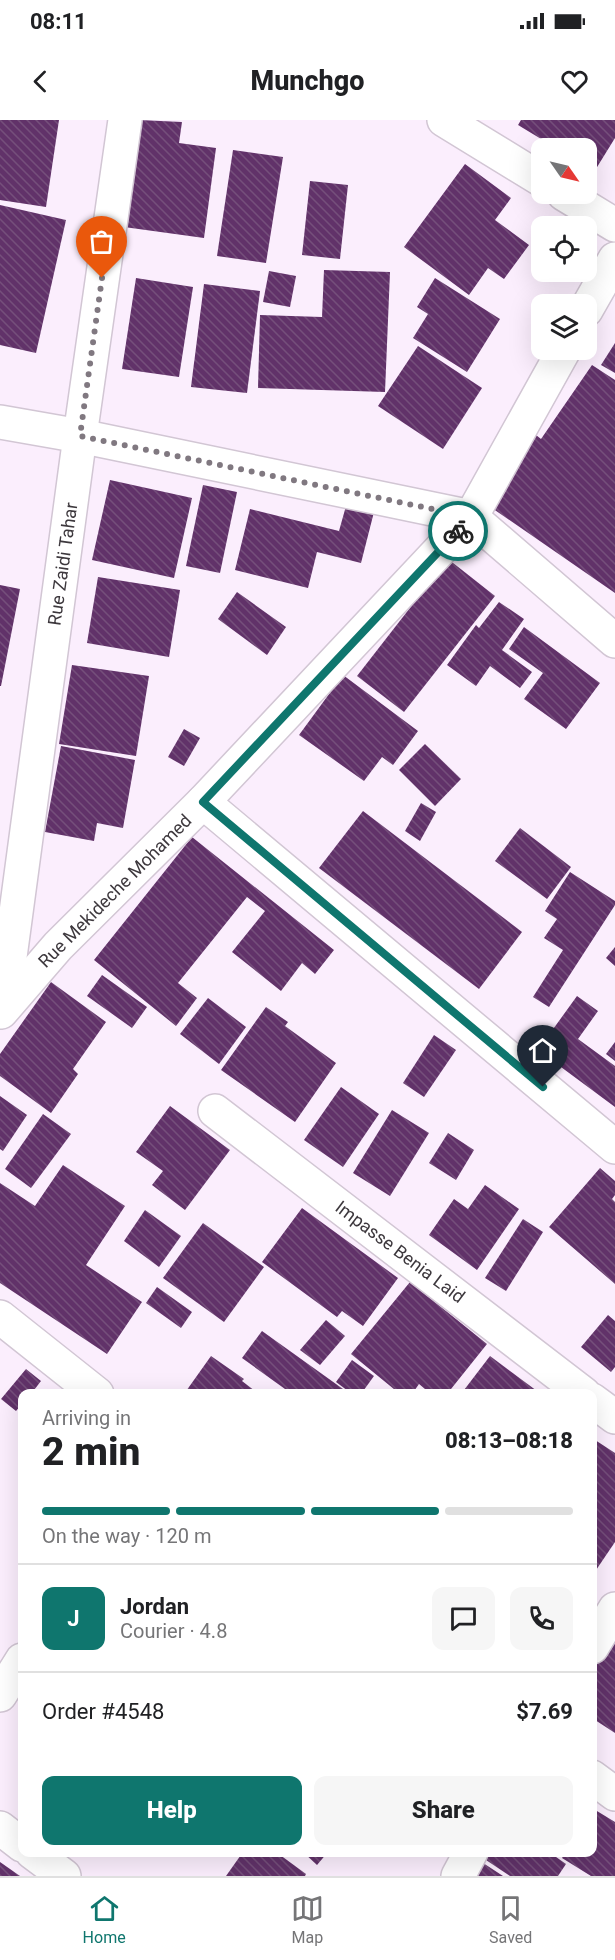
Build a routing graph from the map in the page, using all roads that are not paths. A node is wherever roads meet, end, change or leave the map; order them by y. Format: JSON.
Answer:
{"nodes":[{"id":1,"x":125,"y":120,"type":"edge"},
{"id":2,"x":444,"y":120,"type":"edge"},
{"id":3,"x":531,"y":173,"type":"edge"},
{"id":4,"x":580,"y":204,"type":"edge"},
{"id":5,"x":615,"y":225,"type":"edge"},
{"id":6,"x":615,"y":258,"type":"edge"},
{"id":7,"x":595,"y":294,"type":"edge"},
{"id":8,"x":558,"y":360,"type":"edge"},
{"id":9,"x":0,"y":422,"type":"edge"},
{"id":10,"x":80,"y":436,"type":"junction"},
{"id":11,"x":471,"y":517,"type":"junction"},
{"id":12,"x":615,"y":641,"type":"edge"},
{"id":13,"x":203,"y":802,"type":"junction"},
{"id":14,"x":2,"y":1011,"type":"edge"},
{"id":15,"x":215,"y":1111,"type":"dead end"},
{"id":16,"x":615,"y":1147,"type":"edge"},
{"id":17,"x":0,"y":1317,"type":"edge"},
{"id":18,"x":91,"y":1389,"type":"edge"},
{"id":19,"x":577,"y":1389,"type":"edge"},
{"id":20,"x":597,"y":1404,"type":"edge"},
{"id":21,"x":615,"y":1417,"type":"edge"},
{"id":22,"x":615,"y":1609,"type":"edge"},
{"id":23,"x":597,"y":1639,"type":"edge"},
{"id":24,"x":18,"y":1666,"type":"edge"},
{"id":25,"x":0,"y":1695,"type":"edge"},
{"id":26,"x":597,"y":1780,"type":"edge"},
{"id":27,"x":615,"y":1794,"type":"edge"},
{"id":28,"x":0,"y":1828,"type":"edge"},
{"id":29,"x":18,"y":1842,"type":"edge"},
{"id":30,"x":39,"y":1857,"type":"edge"},
{"id":31,"x":468,"y":1857,"type":"edge"},
{"id":32,"x":64,"y":1876,"type":"edge"},
{"id":33,"x":458,"y":1876,"type":"edge"}],
"edges":[{"from":1,"to":10,"type":"street","name":"Rue Zaidi Tahar"},
{"from":2,"to":3,"type":"street"},
{"from":4,"to":5,"type":"street"},
{"from":6,"to":7,"type":"street"},
{"from":8,"to":11,"type":"street","name":"Rue Mekideche Mohamed"},
{"from":9,"to":10,"type":"street"},
{"from":10,"to":11,"type":"street"},
{"from":10,"to":14,"type":"street","name":"Rue Zaidi Tahar"},
{"from":11,"to":12,"type":"street"},
{"from":11,"to":13,"type":"street","name":"Rue Mekideche Mohamed"},
{"from":13,"to":14,"type":"street","name":"Rue Mekideche Mohamed"},
{"from":13,"to":16,"type":"street"},
{"from":15,"to":19,"type":"street","name":"Impasse Benia Laid"},
{"from":17,"to":18,"type":"street"},
{"from":20,"to":21,"type":"street"},
{"from":22,"to":23,"type":"street"},
{"from":24,"to":25,"type":"street"},
{"from":26,"to":27,"type":"street"},
{"from":28,"to":29,"type":"street"},
{"from":30,"to":32,"type":"street"},
{"from":31,"to":33,"type":"street"}]}
